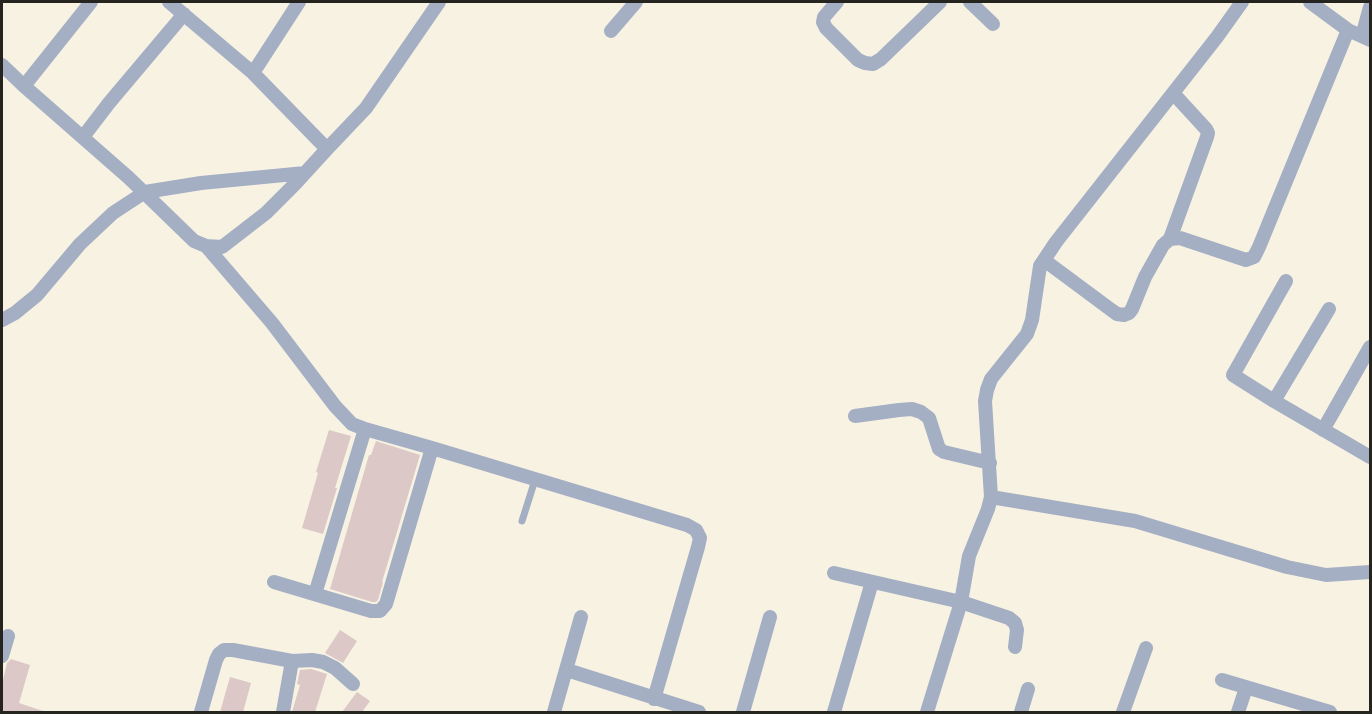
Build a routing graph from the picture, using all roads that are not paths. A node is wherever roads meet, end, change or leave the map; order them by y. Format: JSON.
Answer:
{"nodes":[{"id":1,"x":92,"y":2,"type":"edge"},
{"id":2,"x":169,"y":2,"type":"edge"},
{"id":3,"x":299,"y":2,"type":"edge"},
{"id":4,"x":439,"y":2,"type":"edge"},
{"id":5,"x":837,"y":2,"type":"edge"},
{"id":6,"x":940,"y":2,"type":"edge"},
{"id":7,"x":970,"y":2,"type":"edge"},
{"id":8,"x":1242,"y":2,"type":"edge"},
{"id":9,"x":1310,"y":2,"type":"edge"},
{"id":10,"x":628,"y":4,"type":"edge"},
{"id":11,"x":1326,"y":7,"type":"edge"},
{"id":12,"x":1371,"y":7,"type":"edge"},
{"id":13,"x":184,"y":14,"type":"junction"},
{"id":14,"x":993,"y":24,"type":"dead end"},
{"id":15,"x":1348,"y":30,"type":"junction"},
{"id":16,"x":611,"y":31,"type":"dead end"},
{"id":17,"x":1366,"y":38,"type":"edge"},
{"id":18,"x":2,"y":65,"type":"edge"},
{"id":19,"x":253,"y":73,"type":"junction"},
{"id":20,"x":24,"y":86,"type":"junction"},
{"id":21,"x":1173,"y":93,"type":"junction"},
{"id":22,"x":83,"y":137,"type":"junction"},
{"id":23,"x":327,"y":148,"type":"junction"},
{"id":24,"x":305,"y":173,"type":"junction"},
{"id":25,"x":145,"y":192,"type":"junction"},
{"id":26,"x":1170,"y":239,"type":"junction"},
{"id":27,"x":206,"y":246,"type":"junction"},
{"id":28,"x":1044,"y":260,"type":"junction"},
{"id":29,"x":1286,"y":281,"type":"dead end"},
{"id":30,"x":1329,"y":309,"type":"dead end"},
{"id":31,"x":2,"y":320,"type":"edge"},
{"id":32,"x":1371,"y":347,"type":"edge"},
{"id":33,"x":1274,"y":401,"type":"junction"},
{"id":34,"x":855,"y":416,"type":"dead end"},
{"id":35,"x":365,"y":429,"type":"junction"},
{"id":36,"x":1323,"y":430,"type":"junction"},
{"id":37,"x":432,"y":448,"type":"junction"},
{"id":38,"x":1371,"y":457,"type":"edge"},
{"id":39,"x":990,"y":463,"type":"junction"},
{"id":40,"x":535,"y":480,"type":"junction"},
{"id":41,"x":991,"y":497,"type":"junction"},
{"id":42,"x":522,"y":521,"type":"dead end"},
{"id":43,"x":1371,"y":572,"type":"edge"},
{"id":44,"x":834,"y":573,"type":"dead end"},
{"id":45,"x":274,"y":582,"type":"dead end"},
{"id":46,"x":872,"y":582,"type":"junction"},
{"id":47,"x":315,"y":594,"type":"junction"},
{"id":48,"x":961,"y":602,"type":"junction"},
{"id":49,"x":770,"y":617,"type":"dead end"},
{"id":50,"x":581,"y":618,"type":"dead end"},
{"id":51,"x":8,"y":636,"type":"dead end"},
{"id":52,"x":1015,"y":647,"type":"dead end"},
{"id":53,"x":1146,"y":648,"type":"dead end"},
{"id":54,"x":2,"y":656,"type":"edge"},
{"id":55,"x":292,"y":661,"type":"junction"},
{"id":56,"x":567,"y":670,"type":"junction"},
{"id":57,"x":1222,"y":680,"type":"dead end"},
{"id":58,"x":353,"y":684,"type":"dead end"},
{"id":59,"x":1028,"y":688,"type":"dead end"},
{"id":60,"x":1246,"y":688,"type":"junction"},
{"id":61,"x":654,"y":699,"type":"junction"},
{"id":62,"x":1297,"y":708,"type":"edge"},
{"id":63,"x":201,"y":712,"type":"edge"},
{"id":64,"x":283,"y":712,"type":"edge"},
{"id":65,"x":554,"y":712,"type":"edge"},
{"id":66,"x":699,"y":712,"type":"edge"},
{"id":67,"x":743,"y":712,"type":"edge"},
{"id":68,"x":834,"y":712,"type":"edge"},
{"id":69,"x":927,"y":712,"type":"edge"},
{"id":70,"x":1021,"y":712,"type":"edge"},
{"id":71,"x":1123,"y":712,"type":"edge"},
{"id":72,"x":1238,"y":712,"type":"edge"},
{"id":73,"x":1330,"y":712,"type":"edge"}],
"edges":[{"from":1,"to":20,"type":"street"},
{"from":2,"to":13,"type":"street"},
{"from":3,"to":19,"type":"street"},
{"from":4,"to":23,"type":"street"},
{"from":5,"to":6,"type":"street"},
{"from":7,"to":14,"type":"street"},
{"from":8,"to":21,"type":"street"},
{"from":9,"to":11,"type":"street"},
{"from":10,"to":16,"type":"street"},
{"from":11,"to":15,"type":"street"},
{"from":12,"to":17,"type":"street"},
{"from":13,"to":19,"type":"street"},
{"from":13,"to":22,"type":"street"},
{"from":15,"to":17,"type":"street"},
{"from":15,"to":26,"type":"street"},
{"from":18,"to":20,"type":"street"},
{"from":19,"to":23,"type":"street"},
{"from":20,"to":22,"type":"street"},
{"from":21,"to":26,"type":"street"},
{"from":21,"to":28,"type":"street"},
{"from":22,"to":25,"type":"street"},
{"from":23,"to":24,"type":"street"},
{"from":24,"to":25,"type":"street"},
{"from":24,"to":27,"type":"street"},
{"from":25,"to":27,"type":"street"},
{"from":25,"to":31,"type":"street"},
{"from":26,"to":28,"type":"street"},
{"from":27,"to":35,"type":"street"},
{"from":28,"to":39,"type":"street"},
{"from":29,"to":33,"type":"street"},
{"from":30,"to":33,"type":"street"},
{"from":32,"to":36,"type":"street"},
{"from":33,"to":36,"type":"street"},
{"from":34,"to":39,"type":"street"},
{"from":35,"to":37,"type":"street"},
{"from":35,"to":47,"type":"street"},
{"from":36,"to":38,"type":"street"},
{"from":37,"to":40,"type":"street"},
{"from":37,"to":47,"type":"street"},
{"from":39,"to":41,"type":"street"},
{"from":40,"to":42,"type":"lane"},
{"from":40,"to":61,"type":"street"},
{"from":41,"to":43,"type":"street"},
{"from":41,"to":48,"type":"street"},
{"from":44,"to":46,"type":"street"},
{"from":45,"to":47,"type":"street"},
{"from":46,"to":48,"type":"street"},
{"from":46,"to":68,"type":"street"},
{"from":48,"to":52,"type":"street"},
{"from":48,"to":69,"type":"street"},
{"from":49,"to":67,"type":"street"},
{"from":50,"to":56,"type":"street"},
{"from":51,"to":54,"type":"street"},
{"from":53,"to":71,"type":"street"},
{"from":55,"to":58,"type":"street"},
{"from":55,"to":63,"type":"street"},
{"from":55,"to":64,"type":"street"},
{"from":56,"to":61,"type":"street"},
{"from":56,"to":65,"type":"street"},
{"from":57,"to":60,"type":"street"},
{"from":59,"to":70,"type":"street"},
{"from":60,"to":62,"type":"street"},
{"from":60,"to":72,"type":"street"},
{"from":61,"to":66,"type":"street"},
{"from":62,"to":73,"type":"street"}]}
